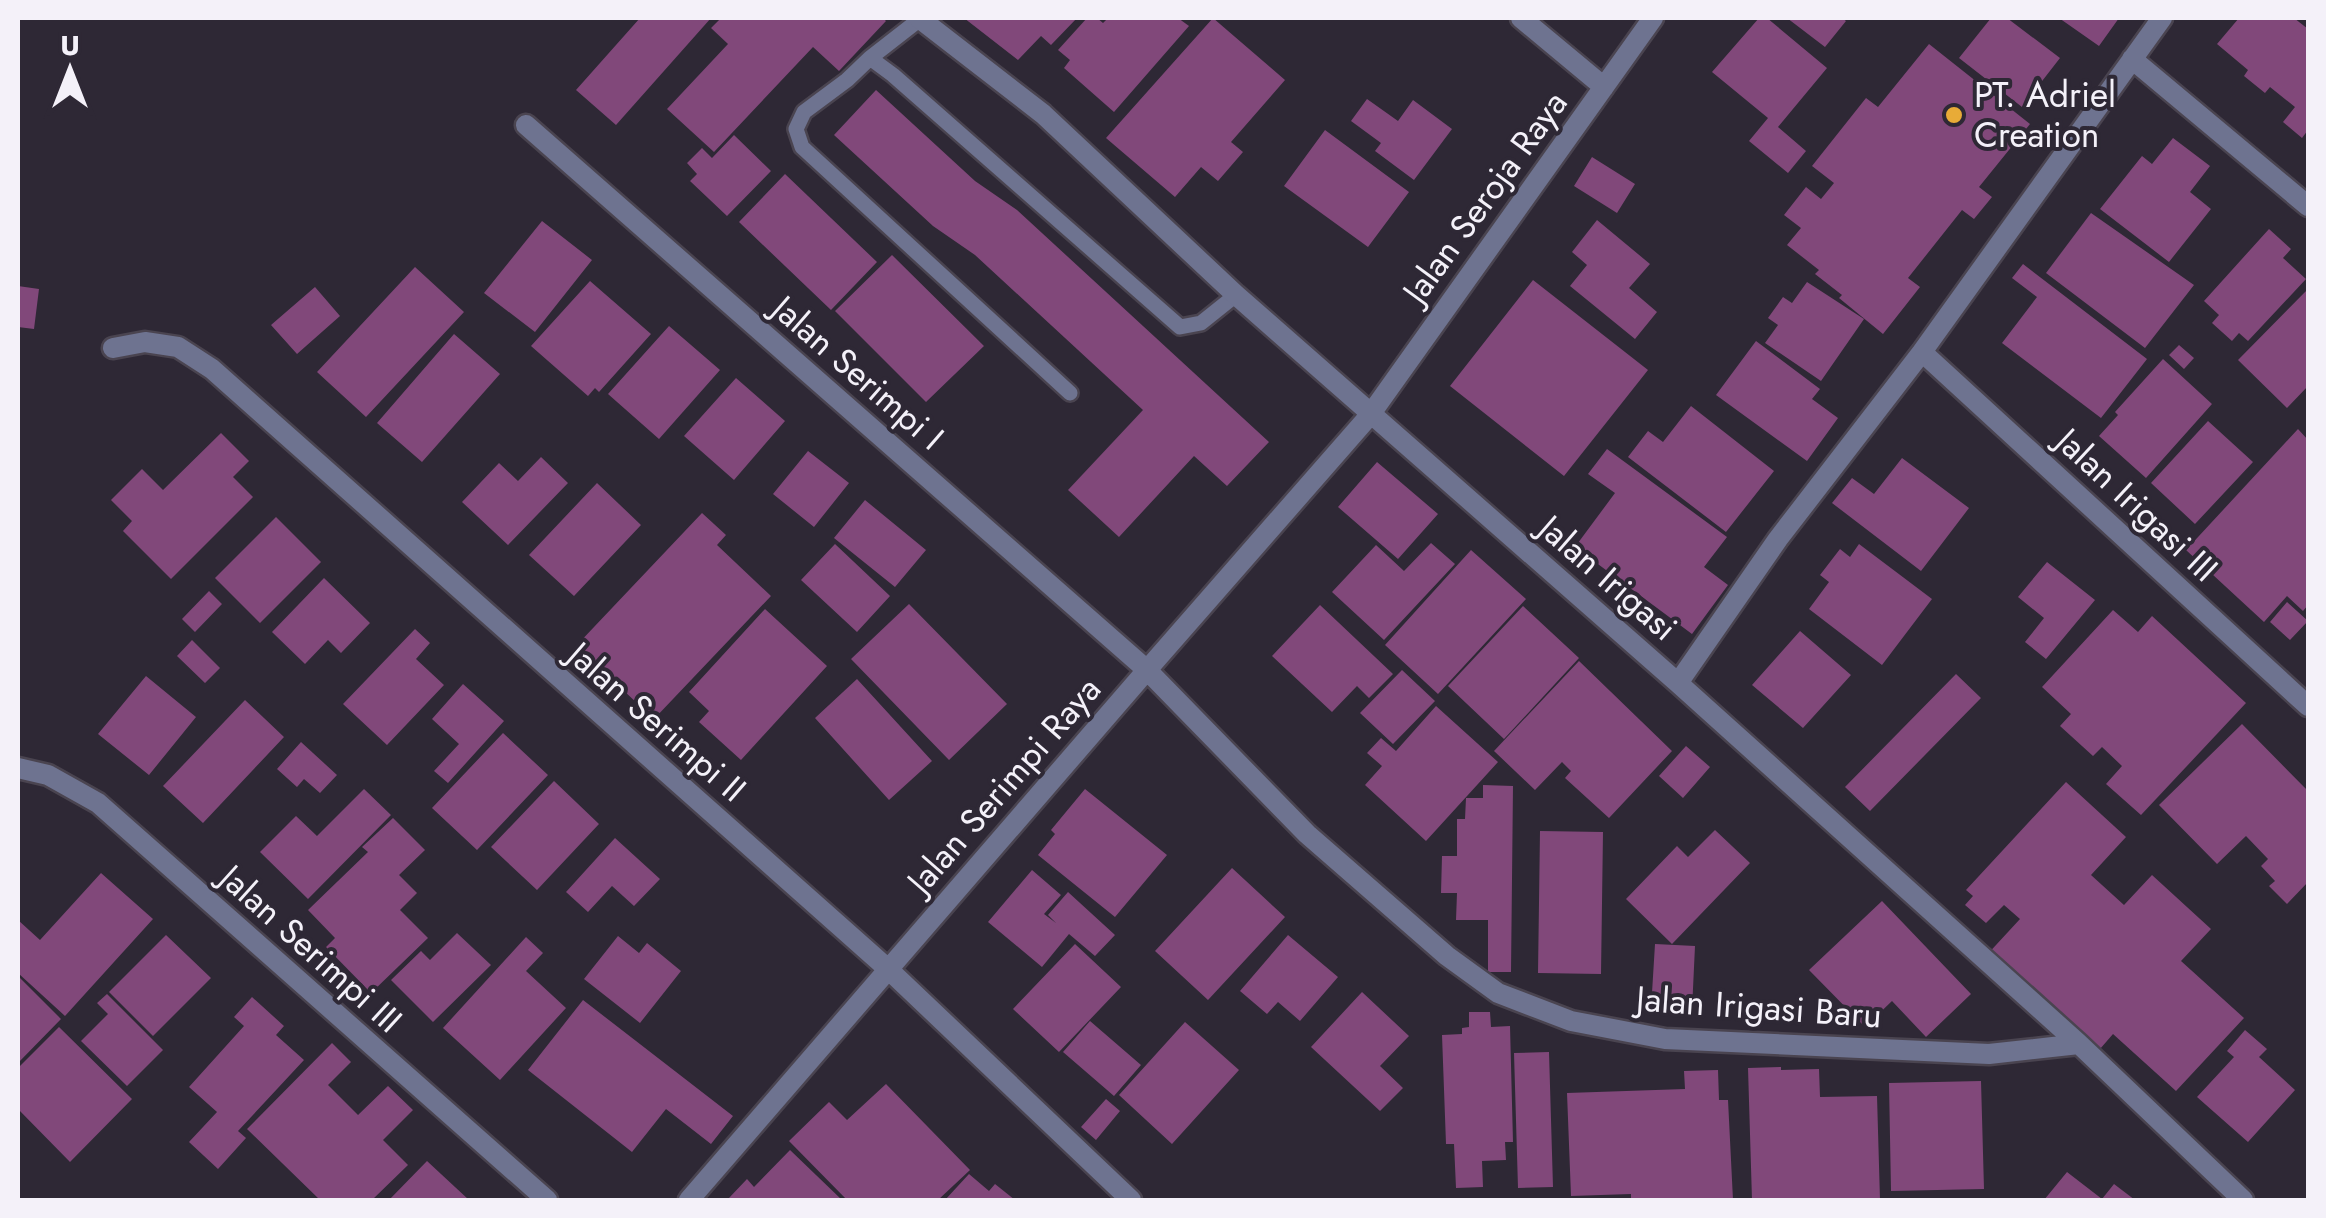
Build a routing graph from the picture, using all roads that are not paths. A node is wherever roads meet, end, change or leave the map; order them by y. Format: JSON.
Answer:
{"nodes":[{"id":1,"x":919,"y":18,"type":"edge"},
{"id":2,"x":1522,"y":18,"type":"edge"},
{"id":3,"x":1653,"y":18,"type":"edge"},
{"id":4,"x":2162,"y":18,"type":"edge"},
{"id":5,"x":870,"y":58,"type":"junction"},
{"id":6,"x":2132,"y":59,"type":"junction"},
{"id":7,"x":1604,"y":88,"type":"junction"},
{"id":8,"x":526,"y":125,"type":"dead end"},
{"id":9,"x":2308,"y":206,"type":"edge"},
{"id":10,"x":1236,"y":295,"type":"junction"},
{"id":11,"x":113,"y":348,"type":"dead end"},
{"id":12,"x":1922,"y":352,"type":"junction"},
{"id":13,"x":1070,"y":393,"type":"dead end"},
{"id":14,"x":1370,"y":414,"type":"junction"},
{"id":15,"x":1146,"y":670,"type":"junction"},
{"id":16,"x":1678,"y":683,"type":"junction"},
{"id":17,"x":2308,"y":706,"type":"edge"},
{"id":18,"x":18,"y":768,"type":"edge"},
{"id":19,"x":888,"y":969,"type":"junction"},
{"id":20,"x":2079,"y":1044,"type":"junction"},
{"id":21,"x":547,"y":1200,"type":"edge"},
{"id":22,"x":689,"y":1200,"type":"edge"},
{"id":23,"x":1132,"y":1200,"type":"edge"},
{"id":24,"x":2243,"y":1200,"type":"edge"}],
"edges":[{"from":1,"to":5,"type":"lane"},
{"from":1,"to":10,"type":"street","name":"Jalan Irigasi"},
{"from":2,"to":7,"type":"street"},
{"from":3,"to":7,"type":"street","name":"Jalan Seroja Raya"},
{"from":4,"to":6,"type":"street"},
{"from":5,"to":10,"type":"lane"},
{"from":5,"to":13,"type":"lane"},
{"from":6,"to":9,"type":"street"},
{"from":6,"to":12,"type":"street"},
{"from":7,"to":14,"type":"street","name":"Jalan Seroja Raya"},
{"from":8,"to":15,"type":"street","name":"Jalan Serimpi I"},
{"from":10,"to":14,"type":"street","name":"Jalan Irigasi"},
{"from":11,"to":19,"type":"street","name":"Jalan Serimpi II"},
{"from":12,"to":16,"type":"street"},
{"from":12,"to":17,"type":"street","name":"Jalan Irigasi III"},
{"from":14,"to":15,"type":"street","name":"Jalan Serimpi Raya"},
{"from":14,"to":16,"type":"street","name":"Jalan Irigasi"},
{"from":15,"to":19,"type":"street","name":"Jalan Serimpi Raya"},
{"from":15,"to":20,"type":"street","name":"Jalan Irigasi Baru"},
{"from":16,"to":20,"type":"street","name":"Jalan Irigasi"},
{"from":18,"to":21,"type":"street","name":"Jalan Serimpi III"},
{"from":19,"to":22,"type":"street","name":"Jalan Serimpi Raya"},
{"from":19,"to":23,"type":"street","name":"Jalan Serimpi II"},
{"from":20,"to":24,"type":"street","name":"Jalan Irigasi"}]}
